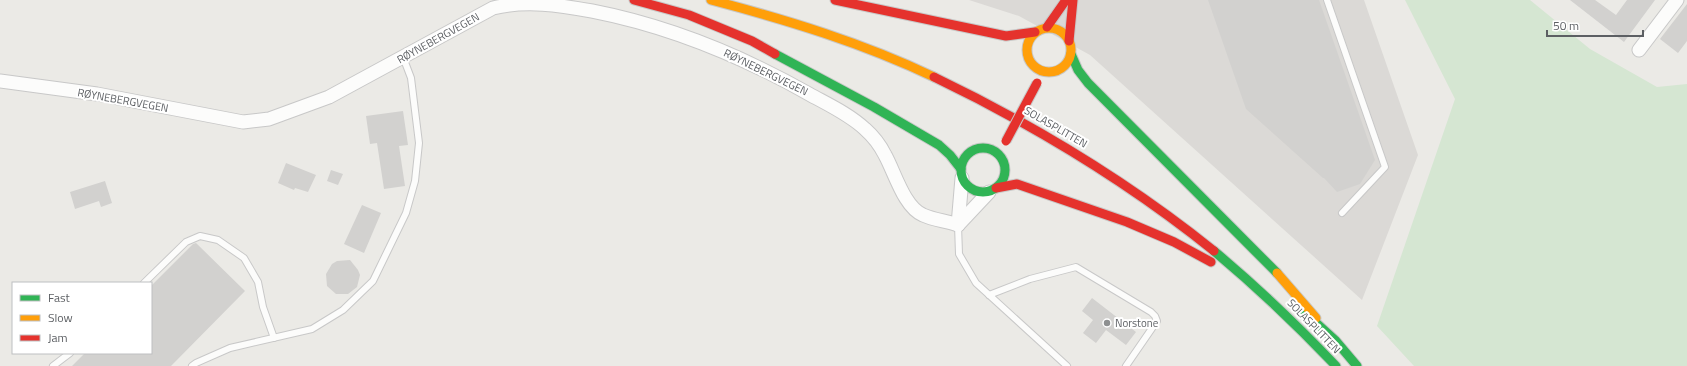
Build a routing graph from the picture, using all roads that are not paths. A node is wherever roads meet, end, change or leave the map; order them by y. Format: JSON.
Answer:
{"nodes":[{"id":1,"x":634,"y":0,"type":"edge"},
{"id":2,"x":711,"y":0,"type":"edge"},
{"id":3,"x":835,"y":0,"type":"edge"},
{"id":4,"x":1066,"y":0,"type":"edge"},
{"id":5,"x":1073,"y":0,"type":"edge"},
{"id":6,"x":1327,"y":0,"type":"edge"},
{"id":7,"x":1677,"y":0,"type":"edge"},
{"id":8,"x":1047,"y":28,"type":"junction"},
{"id":9,"x":1035,"y":32,"type":"junction"},
{"id":10,"x":1069,"y":41,"type":"junction"},
{"id":11,"x":1639,"y":50,"type":"dead end"},
{"id":12,"x":1071,"y":54,"type":"junction"},
{"id":13,"x":403,"y":57,"type":"junction"},
{"id":14,"x":1049,"y":72,"type":"junction"},
{"id":15,"x":0,"y":82,"type":"edge"},
{"id":16,"x":1030,"y":111,"type":"dead end"},
{"id":17,"x":1003,"y":120,"type":"dead end"},
{"id":18,"x":992,"y":138,"type":"dead end"},
{"id":19,"x":982,"y":147,"type":"junction"},
{"id":20,"x":1002,"y":158,"type":"junction"},
{"id":21,"x":961,"y":174,"type":"junction"},
{"id":22,"x":993,"y":190,"type":"junction"},
{"id":23,"x":1342,"y":213,"type":"dead end"},
{"id":24,"x":958,"y":224,"type":"junction"},
{"id":25,"x":1268,"y":277,"type":"dead end"},
{"id":26,"x":145,"y":282,"type":"edge"},
{"id":27,"x":989,"y":295,"type":"junction"},
{"id":28,"x":274,"y":338,"type":"junction"},
{"id":29,"x":1335,"y":340,"type":"junction"},
{"id":30,"x":1320,"y":348,"type":"junction"},
{"id":31,"x":69,"y":354,"type":"edge"},
{"id":32,"x":53,"y":366,"type":"edge"},
{"id":33,"x":192,"y":366,"type":"edge"},
{"id":34,"x":1067,"y":366,"type":"edge"},
{"id":35,"x":1126,"y":366,"type":"edge"},
{"id":36,"x":1336,"y":366,"type":"edge"},
{"id":37,"x":1357,"y":366,"type":"edge"}],
"edges":[{"from":1,"to":21,"type":"main road"},
{"from":2,"to":30,"type":"main road","name":"SOLASPLITTEN"},
{"from":3,"to":9,"type":"main road"},
{"from":4,"to":8,"type":"main road"},
{"from":5,"to":10,"type":"main road"},
{"from":6,"to":23,"type":"lane"},
{"from":7,"to":11,"type":"street"},
{"from":8,"to":9,"type":"main road"},
{"from":8,"to":10,"type":"main road"},
{"from":9,"to":14,"type":"main road"},
{"from":10,"to":12,"type":"main road"},
{"from":12,"to":14,"type":"main road"},
{"from":12,"to":29,"type":"main road"},
{"from":13,"to":15,"type":"street","name":"RØYNEBERGVEGEN"},
{"from":13,"to":24,"type":"street","name":"RØYNEBERGVEGEN"},
{"from":13,"to":28,"type":"lane"},
{"from":14,"to":20,"type":"main road","bridge":true},
{"from":16,"to":17,"type":"main road","name":"SOLASPLITTEN"},
{"from":18,"to":19,"type":"main road"},
{"from":19,"to":20,"type":"main road"},
{"from":19,"to":21,"type":"main road"},
{"from":20,"to":22,"type":"main road"},
{"from":21,"to":22,"type":"main road"},
{"from":21,"to":24,"type":"street"},
{"from":22,"to":24,"type":"street"},
{"from":22,"to":30,"type":"main road"},
{"from":24,"to":27,"type":"lane"},
{"from":25,"to":29,"type":"main road","name":"SOLASPLITTEN"},
{"from":26,"to":28,"type":"lane"},
{"from":27,"to":34,"type":"lane"},
{"from":27,"to":35,"type":"lane"},
{"from":28,"to":33,"type":"lane"},
{"from":29,"to":37,"type":"main road","name":"SOLASPLITTEN"},
{"from":30,"to":36,"type":"main road","name":"SOLASPLITTEN"},
{"from":31,"to":32,"type":"lane"}]}
